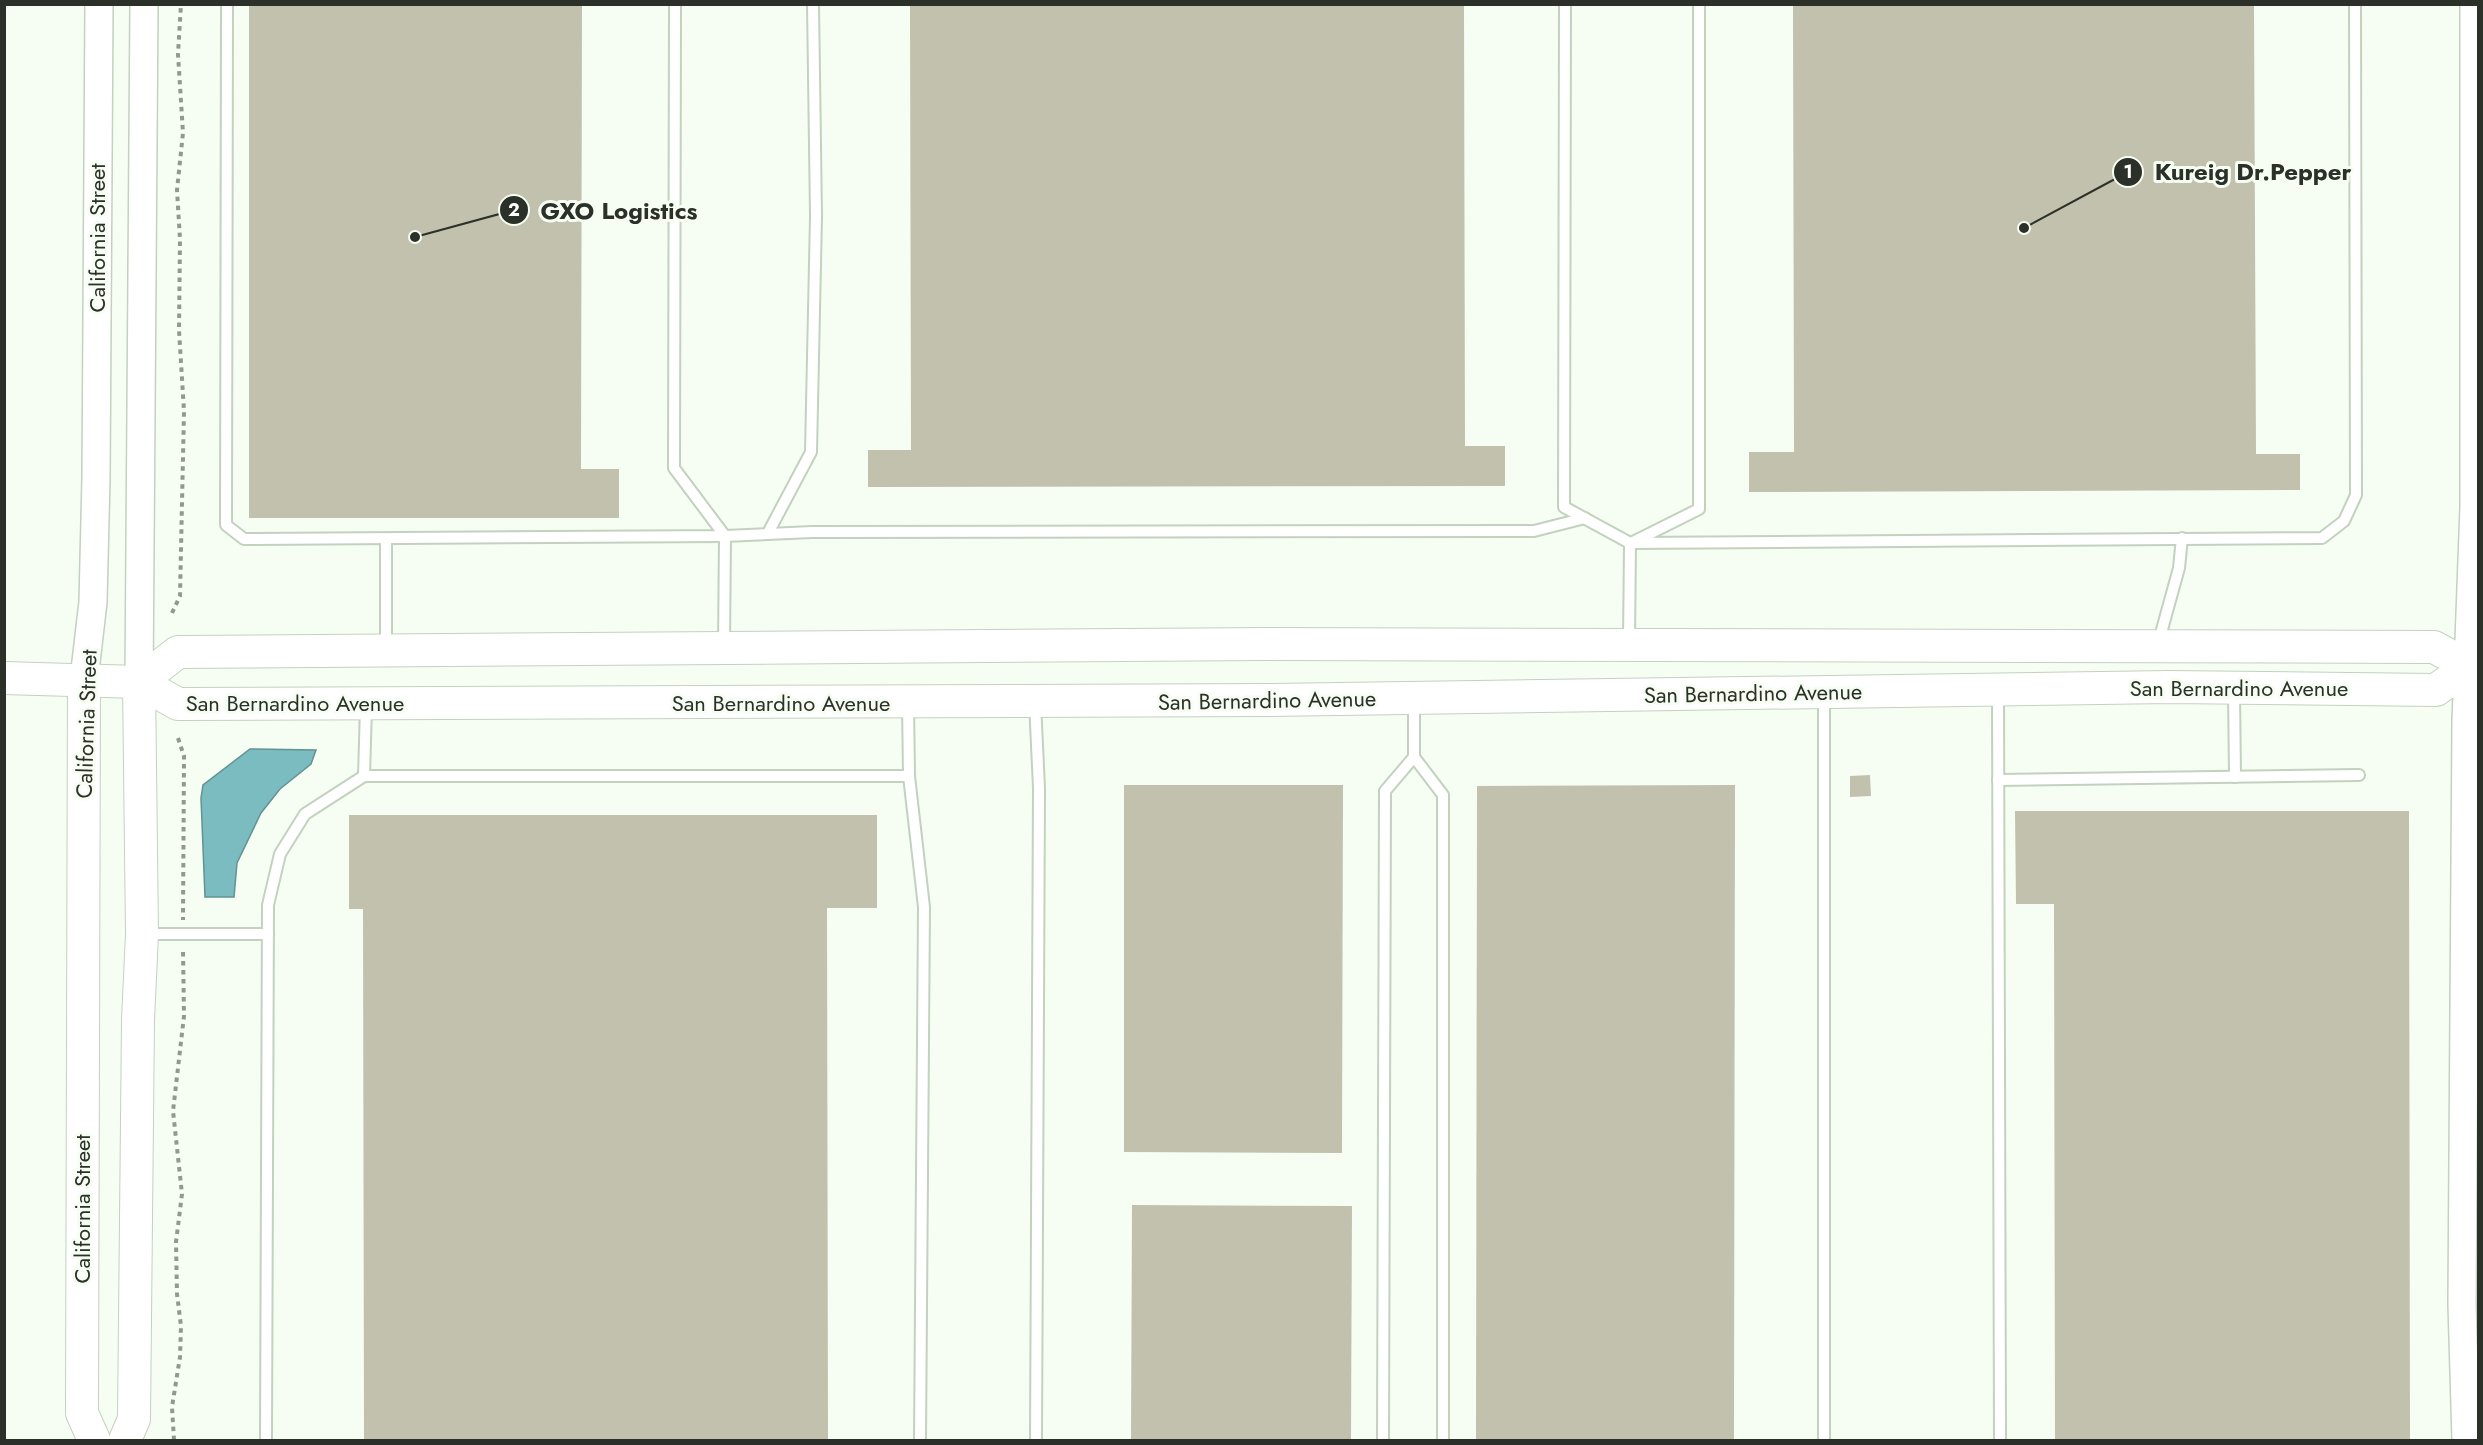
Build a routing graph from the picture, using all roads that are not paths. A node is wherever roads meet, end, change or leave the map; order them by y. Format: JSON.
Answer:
{"nodes":[{"id":1,"x":99,"y":4,"type":"edge"},
{"id":2,"x":144,"y":4,"type":"edge"},
{"id":3,"x":227,"y":4,"type":"edge"},
{"id":4,"x":675,"y":4,"type":"edge"},
{"id":5,"x":813,"y":4,"type":"edge"},
{"id":6,"x":1565,"y":4,"type":"edge"},
{"id":7,"x":1699,"y":4,"type":"edge"},
{"id":8,"x":2355,"y":4,"type":"edge"},
{"id":9,"x":2474,"y":4,"type":"edge"},
{"id":10,"x":1585,"y":518,"type":"junction"},
{"id":11,"x":768,"y":533,"type":"junction"},
{"id":12,"x":725,"y":536,"type":"junction"},
{"id":13,"x":2182,"y":538,"type":"junction"},
{"id":14,"x":386,"y":539,"type":"junction"},
{"id":15,"x":1630,"y":543,"type":"junction"},
{"id":16,"x":1629,"y":645,"type":"junction"},
{"id":17,"x":724,"y":648,"type":"junction"},
{"id":18,"x":2157,"y":648,"type":"junction"},
{"id":19,"x":386,"y":650,"type":"junction"},
{"id":20,"x":2474,"y":666,"type":"edge"},
{"id":21,"x":4,"y":678,"type":"edge"},
{"id":22,"x":84,"y":679,"type":"junction"},
{"id":23,"x":139,"y":682,"type":"junction"},
{"id":24,"x":2234,"y":687,"type":"junction"},
{"id":25,"x":1998,"y":689,"type":"junction"},
{"id":26,"x":1824,"y":692,"type":"junction"},
{"id":27,"x":1414,"y":698,"type":"junction"},
{"id":28,"x":1035,"y":702,"type":"junction"},
{"id":29,"x":908,"y":703,"type":"junction"},
{"id":30,"x":366,"y":704,"type":"junction"},
{"id":31,"x":1414,"y":758,"type":"junction"},
{"id":32,"x":2358,"y":775,"type":"dead end"},
{"id":33,"x":364,"y":776,"type":"junction"},
{"id":34,"x":909,"y":776,"type":"junction"},
{"id":35,"x":2235,"y":777,"type":"junction"},
{"id":36,"x":1998,"y":780,"type":"junction"},
{"id":37,"x":142,"y":934,"type":"junction"},
{"id":38,"x":268,"y":934,"type":"junction"},
{"id":39,"x":94,"y":1440,"type":"edge"},
{"id":40,"x":124,"y":1440,"type":"edge"},
{"id":41,"x":266,"y":1440,"type":"edge"},
{"id":42,"x":920,"y":1440,"type":"edge"},
{"id":43,"x":1036,"y":1440,"type":"edge"},
{"id":44,"x":1383,"y":1440,"type":"edge"},
{"id":45,"x":1443,"y":1440,"type":"edge"},
{"id":46,"x":1824,"y":1440,"type":"edge"},
{"id":47,"x":2000,"y":1440,"type":"edge"},
{"id":48,"x":2466,"y":1440,"type":"edge"}],
"edges":[{"from":1,"to":22,"type":"street","name":"California Street"},
{"from":2,"to":23,"type":"street","name":"California Street"},
{"from":3,"to":14,"type":"lane"},
{"from":4,"to":12,"type":"lane"},
{"from":5,"to":11,"type":"lane"},
{"from":6,"to":10,"type":"lane"},
{"from":7,"to":15,"type":"lane"},
{"from":8,"to":13,"type":"lane"},
{"from":9,"to":20,"type":"street"},
{"from":10,"to":11,"type":"lane"},
{"from":10,"to":15,"type":"lane"},
{"from":11,"to":12,"type":"lane"},
{"from":12,"to":14,"type":"lane"},
{"from":12,"to":17,"type":"lane"},
{"from":13,"to":15,"type":"lane"},
{"from":13,"to":18,"type":"lane"},
{"from":14,"to":19,"type":"lane"},
{"from":15,"to":16,"type":"lane"},
{"from":16,"to":17,"type":"main road","name":"San Bernardino Avenue"},
{"from":16,"to":18,"type":"main road","name":"San Bernardino Avenue"},
{"from":17,"to":19,"type":"main road","name":"San Bernardino Avenue"},
{"from":18,"to":20,"type":"main road","name":"San Bernardino Avenue"},
{"from":19,"to":23,"type":"main road","name":"San Bernardino Avenue"},
{"from":20,"to":24,"type":"main road","name":"San Bernardino Avenue"},
{"from":20,"to":48,"type":"street"},
{"from":21,"to":22,"type":"main road"},
{"from":22,"to":23,"type":"main road"},
{"from":22,"to":39,"type":"main road","name":"California Street"},
{"from":23,"to":30,"type":"main road","name":"San Bernardino Avenue"},
{"from":23,"to":37,"type":"main road","name":"California Street"},
{"from":24,"to":25,"type":"main road","name":"San Bernardino Avenue"},
{"from":24,"to":35,"type":"lane"},
{"from":25,"to":26,"type":"main road","name":"San Bernardino Avenue"},
{"from":25,"to":36,"type":"lane"},
{"from":26,"to":27,"type":"main road","name":"San Bernardino Avenue"},
{"from":26,"to":46,"type":"lane"},
{"from":27,"to":28,"type":"main road","name":"San Bernardino Avenue"},
{"from":27,"to":31,"type":"lane"},
{"from":28,"to":29,"type":"main road","name":"San Bernardino Avenue"},
{"from":28,"to":43,"type":"lane"},
{"from":29,"to":30,"type":"main road","name":"San Bernardino Avenue"},
{"from":29,"to":34,"type":"lane"},
{"from":30,"to":33,"type":"lane"},
{"from":31,"to":44,"type":"lane"},
{"from":31,"to":45,"type":"lane"},
{"from":32,"to":35,"type":"lane"},
{"from":33,"to":34,"type":"lane"},
{"from":33,"to":38,"type":"lane"},
{"from":34,"to":42,"type":"lane"},
{"from":35,"to":36,"type":"lane"},
{"from":36,"to":47,"type":"lane"},
{"from":37,"to":38,"type":"lane"},
{"from":37,"to":40,"type":"main road","name":"California Street"},
{"from":38,"to":41,"type":"lane"}]}
